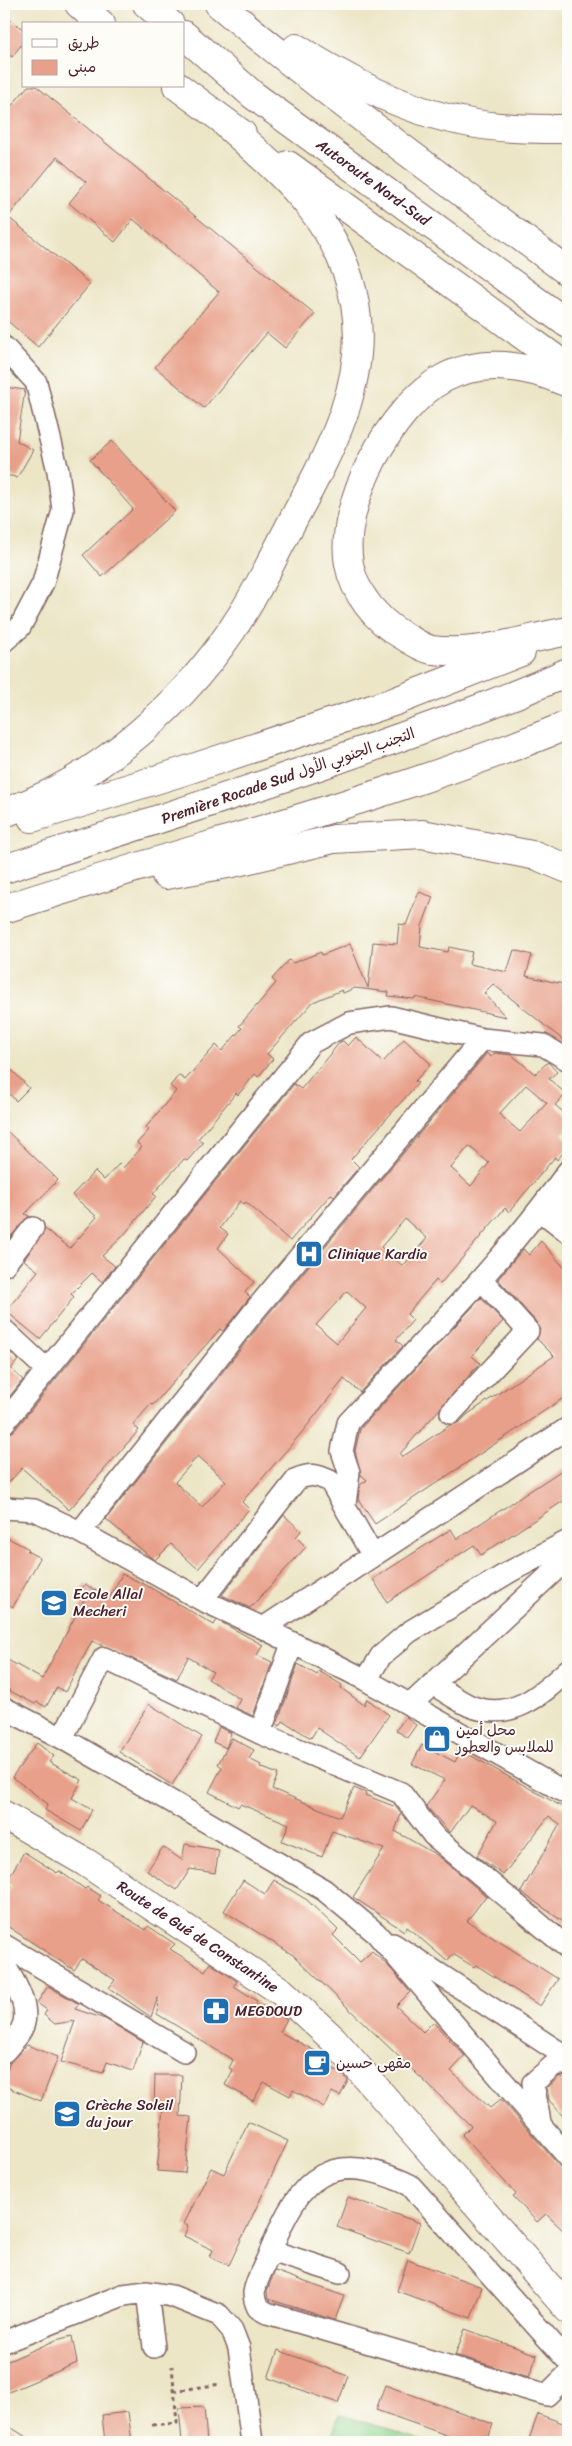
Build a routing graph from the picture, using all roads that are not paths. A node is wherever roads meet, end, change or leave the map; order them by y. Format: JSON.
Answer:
{"nodes":[{"id":1,"x":79,"y":4,"type":"edge"},
{"id":2,"x":147,"y":4,"type":"edge"},
{"id":3,"x":219,"y":4,"type":"edge"},
{"id":4,"x":225,"y":4,"type":"edge"},
{"id":5,"x":99,"y":22,"type":"edge"},
{"id":6,"x":168,"y":22,"type":"edge"},
{"id":7,"x":185,"y":36,"type":"edge"},
{"id":8,"x":180,"y":88,"type":"edge"},
{"id":9,"x":228,"y":125,"type":"junction"},
{"id":10,"x":568,"y":129,"type":"edge"},
{"id":11,"x":568,"y":272,"type":"edge"},
{"id":12,"x":568,"y":324,"type":"edge"},
{"id":13,"x":4,"y":347,"type":"edge"},
{"id":14,"x":568,"y":368,"type":"edge"},
{"id":15,"x":568,"y":383,"type":"edge"},
{"id":16,"x":566,"y":631,"type":"edge"},
{"id":17,"x":4,"y":641,"type":"edge"},
{"id":18,"x":568,"y":672,"type":"edge"},
{"id":19,"x":568,"y":725,"type":"edge"},
{"id":20,"x":4,"y":813,"type":"edge"},
{"id":21,"x":4,"y":827,"type":"edge"},
{"id":22,"x":4,"y":869,"type":"edge"},
{"id":23,"x":568,"y":869,"type":"edge"},
{"id":24,"x":34,"y":899,"type":"junction"},
{"id":25,"x":4,"y":909,"type":"edge"},
{"id":26,"x":482,"y":1039,"type":"junction"},
{"id":27,"x":568,"y":1060,"type":"edge"},
{"id":28,"x":568,"y":1171,"type":"edge"},
{"id":29,"x":568,"y":1203,"type":"edge"},
{"id":30,"x":544,"y":1214,"type":"junction"},
{"id":31,"x":33,"y":1228,"type":"dead end"},
{"id":32,"x":568,"y":1232,"type":"edge"},
{"id":33,"x":4,"y":1265,"type":"edge"},
{"id":34,"x":482,"y":1280,"type":"junction"},
{"id":35,"x":4,"y":1330,"type":"edge"},
{"id":36,"x":47,"y":1370,"type":"junction"},
{"id":37,"x":452,"y":1413,"type":"dead end"},
{"id":38,"x":4,"y":1424,"type":"edge"},
{"id":39,"x":568,"y":1428,"type":"edge"},
{"id":40,"x":345,"y":1505,"type":"junction"},
{"id":41,"x":4,"y":1508,"type":"edge"},
{"id":42,"x":80,"y":1532,"type":"junction"},
{"id":43,"x":568,"y":1540,"type":"edge"},
{"id":44,"x":373,"y":1556,"type":"junction"},
{"id":45,"x":568,"y":1558,"type":"edge"},
{"id":46,"x":202,"y":1600,"type":"junction"},
{"id":47,"x":263,"y":1628,"type":"junction"},
{"id":48,"x":292,"y":1644,"type":"junction"},
{"id":49,"x":568,"y":1670,"type":"edge"},
{"id":50,"x":366,"y":1680,"type":"junction"},
{"id":51,"x":432,"y":1684,"type":"junction"},
{"id":52,"x":410,"y":1705,"type":"junction"},
{"id":53,"x":4,"y":1708,"type":"edge"},
{"id":54,"x":260,"y":1733,"type":"junction"},
{"id":55,"x":62,"y":1738,"type":"junction"},
{"id":56,"x":568,"y":1794,"type":"edge"},
{"id":57,"x":4,"y":1815,"type":"edge"},
{"id":58,"x":376,"y":1933,"type":"junction"},
{"id":59,"x":4,"y":1945,"type":"edge"},
{"id":60,"x":568,"y":1948,"type":"edge"},
{"id":61,"x":4,"y":1964,"type":"edge"},
{"id":62,"x":4,"y":2052,"type":"edge"},
{"id":63,"x":184,"y":2052,"type":"dead end"},
{"id":64,"x":568,"y":2058,"type":"edge"},
{"id":65,"x":568,"y":2064,"type":"edge"},
{"id":66,"x":540,"y":2124,"type":"junction"},
{"id":67,"x":568,"y":2157,"type":"edge"},
{"id":68,"x":271,"y":2251,"type":"junction"},
{"id":69,"x":340,"y":2273,"type":"dead end"},
{"id":70,"x":147,"y":2292,"type":"junction"},
{"id":71,"x":568,"y":2309,"type":"edge"},
{"id":72,"x":4,"y":2342,"type":"edge"},
{"id":73,"x":154,"y":2347,"type":"dead end"},
{"id":74,"x":568,"y":2361,"type":"edge"},
{"id":75,"x":568,"y":2374,"type":"edge"},
{"id":76,"x":252,"y":2442,"type":"edge"}],
"edges":[{"from":1,"to":5,"type":"main road"},
{"from":2,"to":6,"type":"main road"},
{"from":3,"to":11,"type":"main road"},
{"from":4,"to":10,"type":"main road"},
{"from":7,"to":12,"type":"main road","name":"Autoroute Nord-Sud"},
{"from":8,"to":9,"type":"main road"},
{"from":9,"to":14,"type":"main road"},
{"from":9,"to":20,"type":"main road"},
{"from":13,"to":17,"type":"street"},
{"from":15,"to":16,"type":"main road"},
{"from":16,"to":21,"type":"main road"},
{"from":18,"to":22,"type":"main road","name":"Première Rocade Sud التجنب الجنوبي الأول"},
{"from":19,"to":24,"type":"main road"},
{"from":23,"to":24,"type":"main road"},
{"from":24,"to":25,"type":"main road"},
{"from":26,"to":27,"type":"street"},
{"from":26,"to":36,"type":"street"},
{"from":26,"to":42,"type":"street"},
{"from":28,"to":30,"type":"street"},
{"from":29,"to":30,"type":"street"},
{"from":30,"to":32,"type":"street"},
{"from":30,"to":34,"type":"street"},
{"from":31,"to":33,"type":"street"},
{"from":34,"to":37,"type":"street"},
{"from":34,"to":40,"type":"street"},
{"from":35,"to":36,"type":"street"},
{"from":36,"to":38,"type":"street"},
{"from":39,"to":44,"type":"street"},
{"from":40,"to":44,"type":"street"},
{"from":40,"to":46,"type":"street"},
{"from":41,"to":42,"type":"street"},
{"from":42,"to":46,"type":"street"},
{"from":43,"to":50,"type":"street"},
{"from":44,"to":47,"type":"street"},
{"from":45,"to":51,"type":"street"},
{"from":46,"to":47,"type":"street"},
{"from":47,"to":48,"type":"street"},
{"from":48,"to":50,"type":"street"},
{"from":48,"to":54,"type":"street"},
{"from":49,"to":51,"type":"street"},
{"from":50,"to":52,"type":"street"},
{"from":51,"to":52,"type":"street"},
{"from":52,"to":56,"type":"street"},
{"from":53,"to":55,"type":"street"},
{"from":54,"to":55,"type":"street"},
{"from":54,"to":60,"type":"street"},
{"from":55,"to":58,"type":"street"},
{"from":57,"to":71,"type":"main road","name":"Route de Gué de Constantine"},
{"from":58,"to":64,"type":"street"},
{"from":58,"to":66,"type":"street"},
{"from":59,"to":63,"type":"street"},
{"from":61,"to":62,"type":"street"},
{"from":65,"to":66,"type":"street"},
{"from":66,"to":67,"type":"street"},
{"from":68,"to":69,"type":"street"},
{"from":68,"to":74,"type":"street"},
{"from":68,"to":75,"type":"street"},
{"from":70,"to":72,"type":"street"},
{"from":70,"to":73,"type":"street"},
{"from":70,"to":76,"type":"street"}]}
